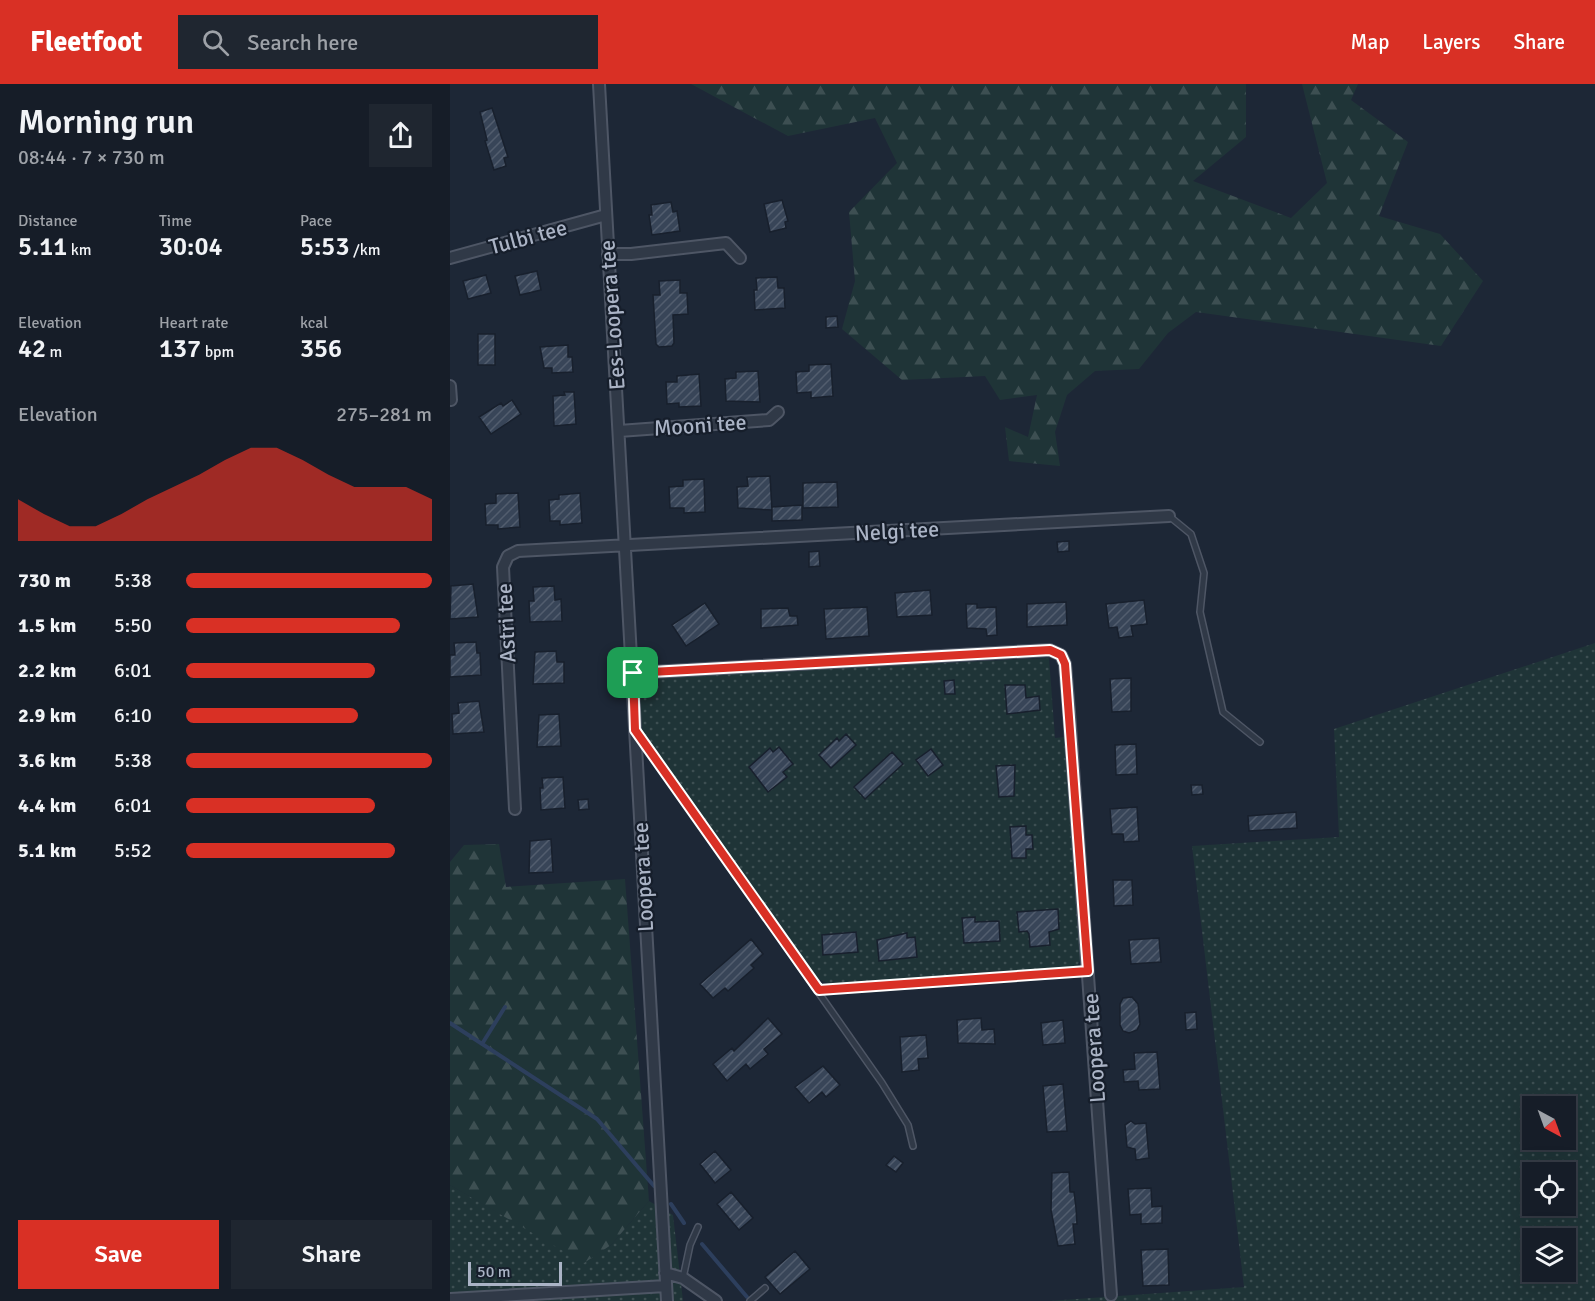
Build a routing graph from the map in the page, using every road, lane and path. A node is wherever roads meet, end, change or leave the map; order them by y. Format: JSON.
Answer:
{"nodes":[{"id":1,"x":599,"y":84,"type":"edge"},
{"id":2,"x":606,"y":215,"type":"junction"},
{"id":3,"x":608,"y":254,"type":"junction"},
{"id":4,"x":450,"y":258,"type":"edge"},
{"id":5,"x":740,"y":258,"type":"dead end"},
{"id":6,"x":450,"y":386,"type":"edge"},
{"id":7,"x":451,"y":400,"type":"edge"},
{"id":8,"x":778,"y":412,"type":"dead end"},
{"id":9,"x":619,"y":431,"type":"junction"},
{"id":10,"x":1168,"y":516,"type":"joint"},
{"id":11,"x":626,"y":545,"type":"junction"},
{"id":12,"x":633,"y":673,"type":"junction"},
{"id":13,"x":635,"y":730,"type":"junction"},
{"id":14,"x":1260,"y":742,"type":"dead end"},
{"id":15,"x":515,"y":809,"type":"dead end"},
{"id":16,"x":1088,"y":971,"type":"junction"},
{"id":17,"x":819,"y":990,"type":"junction"},
{"id":18,"x":913,"y":1146,"type":"dead end"},
{"id":19,"x":698,"y":1227,"type":"dead end"},
{"id":20,"x":665,"y":1273,"type":"junction"},
{"id":21,"x":683,"y":1278,"type":"junction"},
{"id":22,"x":666,"y":1286,"type":"junction"},
{"id":23,"x":765,"y":1288,"type":"dead end"},
{"id":24,"x":1111,"y":1295,"type":"dead end"},
{"id":25,"x":450,"y":1299,"type":"edge"},
{"id":26,"x":667,"y":1301,"type":"edge"},
{"id":27,"x":716,"y":1301,"type":"edge"},
{"id":28,"x":750,"y":1301,"type":"edge"}],
"edges":[{"from":1,"to":2,"type":"street","name":"Ees-Loopera tee"},
{"from":2,"to":3,"type":"street","name":"Ees-Loopera tee"},
{"from":2,"to":4,"type":"street","name":"Tulbi tee"},
{"from":3,"to":5,"type":"street"},
{"from":3,"to":9,"type":"street","name":"Ees-Loopera tee"},
{"from":6,"to":7,"type":"street"},
{"from":8,"to":9,"type":"street","name":"Mooni tee"},
{"from":9,"to":11,"type":"street","name":"Ees-Loopera tee"},
{"from":10,"to":11,"type":"street","name":"Nelgi tee"},
{"from":10,"to":14,"type":"lane"},
{"from":11,"to":12,"type":"street","name":"Loopera tee"},
{"from":11,"to":15,"type":"street","name":"Astri tee"},
{"from":12,"to":13,"type":"street","name":"Loopera tee"},
{"from":12,"to":16,"type":"street","name":"Loopera tee"},
{"from":13,"to":17,"type":"lane"},
{"from":13,"to":20,"type":"street","name":"Loopera tee"},
{"from":16,"to":17,"type":"lane"},
{"from":16,"to":24,"type":"street","name":"Loopera tee"},
{"from":17,"to":18,"type":"lane"},
{"from":19,"to":21,"type":"lane"},
{"from":20,"to":21,"type":"street"},
{"from":20,"to":22,"type":"street","name":"Loopera tee"},
{"from":21,"to":27,"type":"street"},
{"from":22,"to":25,"type":"street"},
{"from":22,"to":26,"type":"street","name":"Loopera tee"},
{"from":23,"to":28,"type":"lane"}]}
